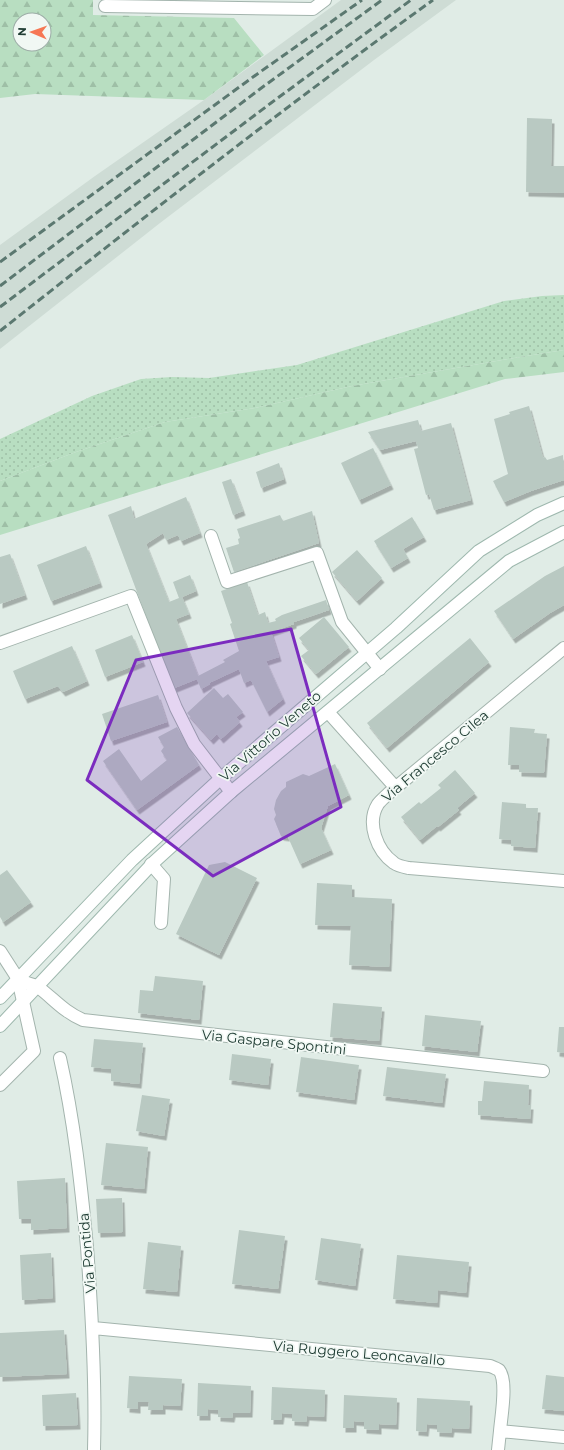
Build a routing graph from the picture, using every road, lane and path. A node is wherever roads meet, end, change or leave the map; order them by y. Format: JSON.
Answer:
{"nodes":[{"id":1,"x":325,"y":0,"type":"edge"},
{"id":2,"x":105,"y":6,"type":"dead end"},
{"id":3,"x":564,"y":502,"type":"edge"},
{"id":4,"x":564,"y":532,"type":"edge"},
{"id":5,"x":210,"y":536,"type":"dead end"},
{"id":6,"x":0,"y":643,"type":"edge"},
{"id":7,"x":564,"y":648,"type":"edge"},
{"id":8,"x":367,"y":652,"type":"junction"},
{"id":9,"x":380,"y":669,"type":"junction"},
{"id":10,"x":328,"y":712,"type":"junction"},
{"id":11,"x":220,"y":779,"type":"junction"},
{"id":12,"x":396,"y":788,"type":"junction"},
{"id":13,"x":231,"y":792,"type":"junction"},
{"id":14,"x":151,"y":864,"type":"junction"},
{"id":15,"x":564,"y":881,"type":"edge"},
{"id":16,"x":161,"y":923,"type":"dead end"},
{"id":17,"x":0,"y":952,"type":"edge"},
{"id":18,"x":18,"y":979,"type":"junction"},
{"id":19,"x":36,"y":986,"type":"junction"},
{"id":20,"x":0,"y":998,"type":"edge"},
{"id":21,"x":22,"y":1002,"type":"junction"},
{"id":22,"x":0,"y":1026,"type":"edge"},
{"id":23,"x":60,"y":1058,"type":"dead end"},
{"id":24,"x":543,"y":1071,"type":"dead end"},
{"id":25,"x":0,"y":1085,"type":"edge"},
{"id":26,"x":93,"y":1328,"type":"junction"},
{"id":27,"x":500,"y":1431,"type":"junction"},
{"id":28,"x":564,"y":1437,"type":"edge"},
{"id":29,"x":94,"y":1450,"type":"edge"},
{"id":30,"x":498,"y":1450,"type":"edge"}],
"edges":[{"from":1,"to":2,"type":"street"},
{"from":3,"to":8,"type":"street","name":"Via Vittorio Veneto"},
{"from":4,"to":9,"type":"street","name":"Via Vittorio Veneto"},
{"from":5,"to":8,"type":"street"},
{"from":6,"to":11,"type":"street"},
{"from":7,"to":12,"type":"street","name":"Via Francesco Cilea"},
{"from":8,"to":9,"type":"street"},
{"from":8,"to":11,"type":"street","name":"Via Vittorio Veneto"},
{"from":9,"to":10,"type":"street","name":"Via Vittorio Veneto"},
{"from":10,"to":12,"type":"street"},
{"from":10,"to":13,"type":"street","name":"Via Vittorio Veneto"},
{"from":11,"to":13,"type":"street"},
{"from":11,"to":18,"type":"street","name":"Via Vittorio Veneto"},
{"from":12,"to":15,"type":"street","name":"Via Francesco Cilea"},
{"from":13,"to":14,"type":"street","name":"Via Vittorio Veneto"},
{"from":14,"to":16,"type":"street"},
{"from":14,"to":19,"type":"street","name":"Via Vittorio Veneto"},
{"from":17,"to":18,"type":"street"},
{"from":18,"to":19,"type":"street","name":"Via Gaspare Spontini"},
{"from":18,"to":20,"type":"street","name":"Via Vittorio Veneto"},
{"from":18,"to":21,"type":"street"},
{"from":19,"to":21,"type":"street","name":"Via Vittorio Veneto"},
{"from":19,"to":24,"type":"street","name":"Via Gaspare Spontini"},
{"from":21,"to":22,"type":"street","name":"Via Vittorio Veneto"},
{"from":21,"to":25,"type":"street"},
{"from":23,"to":26,"type":"street","name":"Via Pontida"},
{"from":26,"to":27,"type":"street","name":"Via Ruggero Leoncavallo"},
{"from":26,"to":29,"type":"street","name":"Via Pontida"},
{"from":27,"to":28,"type":"street"},
{"from":27,"to":30,"type":"street","name":"Via Ruggero Leoncavallo"}]}
